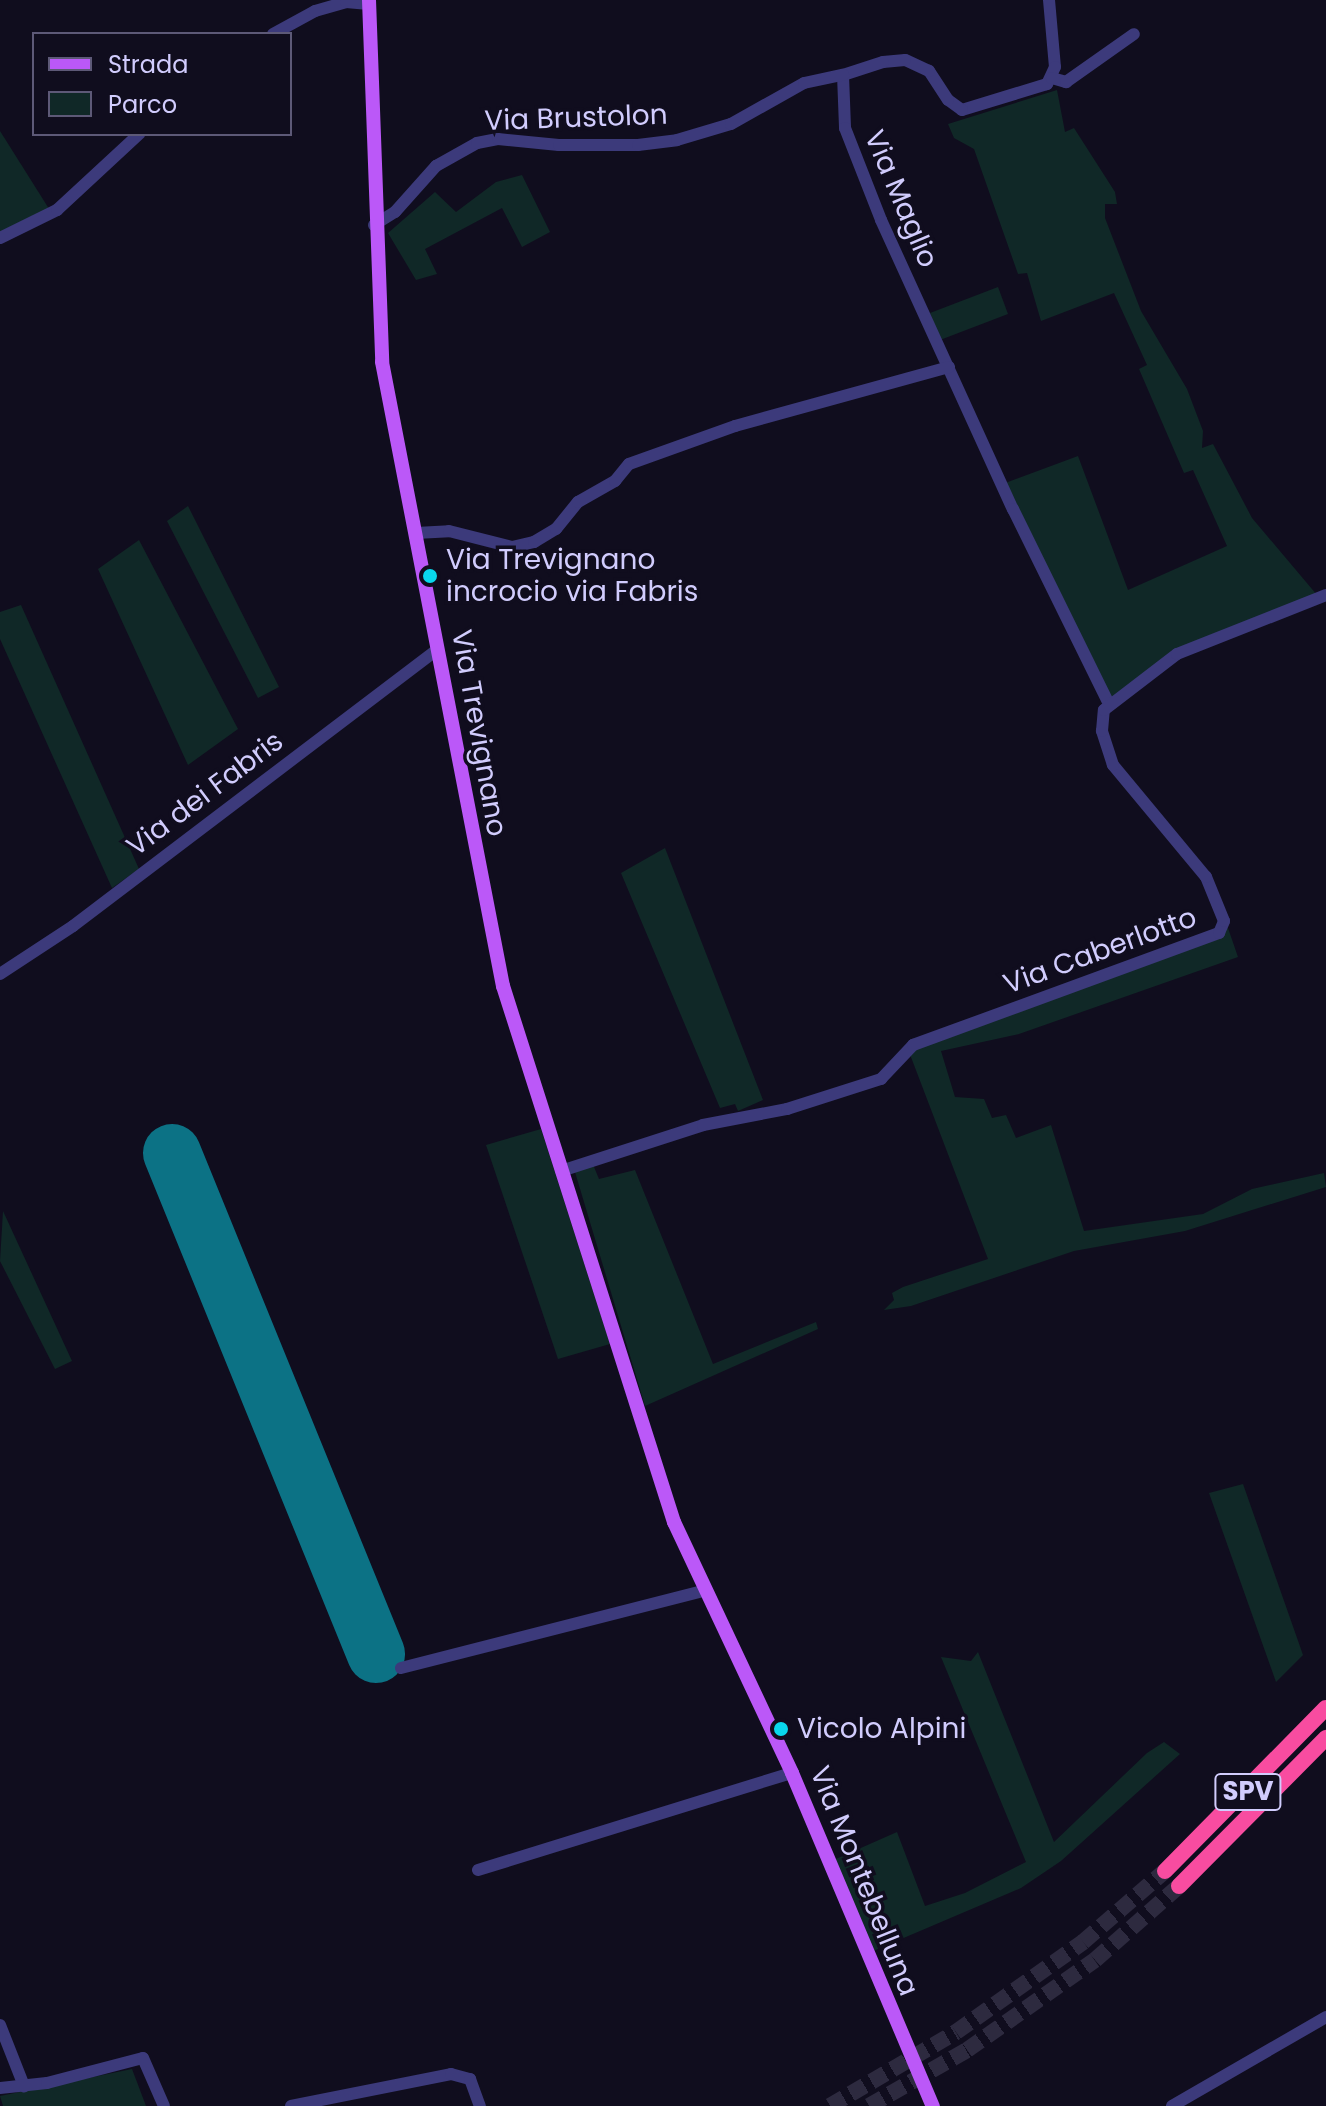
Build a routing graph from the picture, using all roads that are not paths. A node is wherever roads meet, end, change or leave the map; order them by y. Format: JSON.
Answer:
{"nodes":[{"id":1,"x":1049,"y":0,"type":"edge"},
{"id":2,"x":369,"y":2,"type":"edge"},
{"id":3,"x":277,"y":32,"type":"edge"},
{"id":4,"x":1134,"y":34,"type":"dead end"},
{"id":5,"x":843,"y":75,"type":"junction"},
{"id":6,"x":1052,"y":78,"type":"junction"},
{"id":7,"x":137,"y":136,"type":"edge"},
{"id":8,"x":374,"y":225,"type":"junction"},
{"id":9,"x":0,"y":238,"type":"edge"},
{"id":10,"x":949,"y":367,"type":"junction"},
{"id":11,"x":416,"y":533,"type":"junction"},
{"id":12,"x":1326,"y":595,"type":"edge"},
{"id":13,"x":437,"y":650,"type":"junction"},
{"id":14,"x":1108,"y":702,"type":"junction"},
{"id":15,"x":0,"y":974,"type":"edge"},
{"id":16,"x":561,"y":1171,"type":"junction"},
{"id":17,"x":639,"y":1409,"type":"joint"},
{"id":18,"x":703,"y":1591,"type":"junction"},
{"id":19,"x":401,"y":1668,"type":"dead end"},
{"id":20,"x":1326,"y":1708,"type":"edge"},
{"id":21,"x":1326,"y":1738,"type":"edge"},
{"id":22,"x":792,"y":1773,"type":"junction"},
{"id":23,"x":478,"y":1870,"type":"dead end"},
{"id":24,"x":1165,"y":1871,"type":"tunnel mouth"},
{"id":25,"x":1179,"y":1886,"type":"tunnel mouth"},
{"id":26,"x":1326,"y":2017,"type":"edge"},
{"id":27,"x":0,"y":2025,"type":"edge"},
{"id":28,"x":24,"y":2086,"type":"junction"},
{"id":29,"x":0,"y":2088,"type":"edge"},
{"id":30,"x":164,"y":2106,"type":"edge"},
{"id":31,"x":291,"y":2106,"type":"edge"},
{"id":32,"x":480,"y":2106,"type":"edge"},
{"id":33,"x":933,"y":2106,"type":"edge"},
{"id":34,"x":1172,"y":2106,"type":"edge"}],
"edges":[{"from":1,"to":6,"type":"street"},
{"from":2,"to":3,"type":"street"},
{"from":2,"to":8,"type":"main road","name":"Via Trevignano"},
{"from":4,"to":6,"type":"street"},
{"from":5,"to":6,"type":"street"},
{"from":5,"to":8,"type":"street","name":"Via Brustolon"},
{"from":5,"to":10,"type":"street","name":"Via Maglio"},
{"from":7,"to":9,"type":"street"},
{"from":8,"to":11,"type":"main road","name":"Via Trevignano"},
{"from":10,"to":11,"type":"street"},
{"from":10,"to":14,"type":"street","name":"Via Maglio"},
{"from":11,"to":13,"type":"main road","name":"Via Trevignano"},
{"from":12,"to":14,"type":"street"},
{"from":13,"to":15,"type":"street","name":"Via dei Fabris"},
{"from":13,"to":16,"type":"main road","name":"Via Trevignano"},
{"from":14,"to":16,"type":"street","name":"Via Caberlotto"},
{"from":16,"to":17,"type":"main road","name":"Via Trevignano"},
{"from":17,"to":18,"type":"main road","name":"Via Montebelluna"},
{"from":18,"to":19,"type":"street"},
{"from":18,"to":22,"type":"main road","name":"Via Montebelluna"},
{"from":20,"to":24,"type":"highway","number":"SPV"},
{"from":21,"to":25,"type":"highway","number":"SPV"},
{"from":22,"to":23,"type":"street"},
{"from":22,"to":33,"type":"main road","name":"Via Montebelluna"},
{"from":26,"to":34,"type":"street"},
{"from":27,"to":28,"type":"street"},
{"from":28,"to":29,"type":"street"},
{"from":28,"to":30,"type":"street"},
{"from":31,"to":32,"type":"street"}]}
